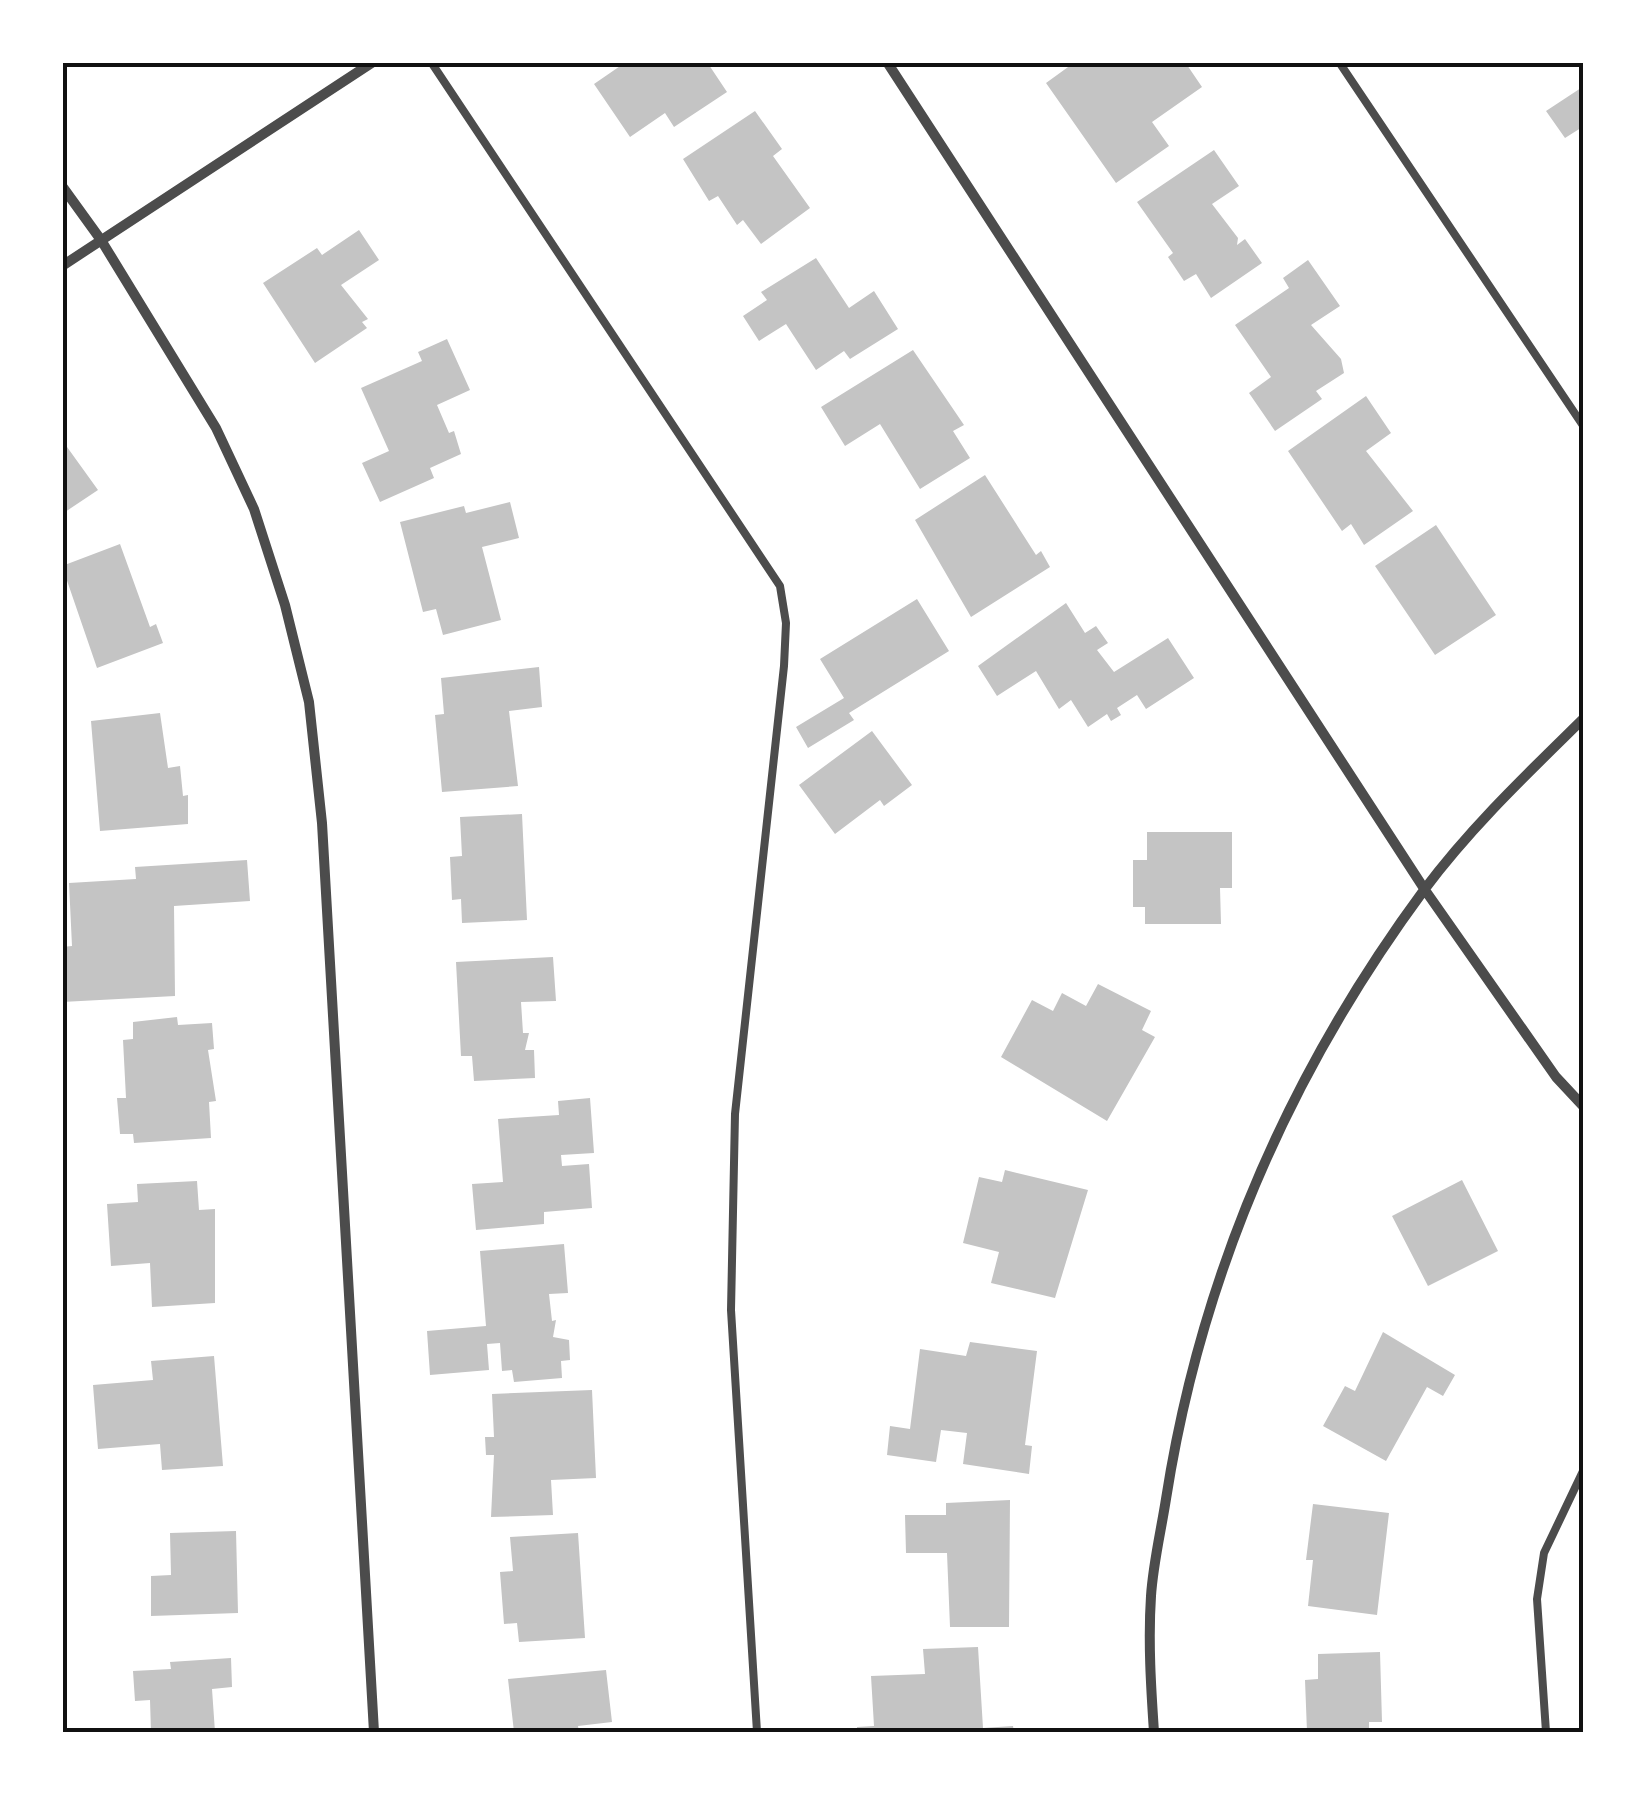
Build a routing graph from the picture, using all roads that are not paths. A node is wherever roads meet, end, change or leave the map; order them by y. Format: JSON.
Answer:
{"nodes":[{"id":1,"x":373,"y":62,"type":"edge"},
{"id":2,"x":431,"y":62,"type":"edge"},
{"id":3,"x":888,"y":62,"type":"edge"},
{"id":4,"x":1339,"y":62,"type":"edge"},
{"id":5,"x":62,"y":186,"type":"edge"},
{"id":6,"x":101,"y":240,"type":"junction"},
{"id":7,"x":62,"y":266,"type":"edge"},
{"id":8,"x":1584,"y":428,"type":"edge"},
{"id":9,"x":1584,"y":718,"type":"edge"},
{"id":10,"x":1424,"y":890,"type":"junction"},
{"id":11,"x":1584,"y":1106,"type":"edge"},
{"id":12,"x":1584,"y":1469,"type":"edge"},
{"id":13,"x":374,"y":1732,"type":"edge"},
{"id":14,"x":757,"y":1732,"type":"edge"},
{"id":15,"x":1154,"y":1732,"type":"edge"},
{"id":16,"x":1546,"y":1732,"type":"edge"}],
"edges":[{"from":1,"to":6,"type":"street"},
{"from":2,"to":14,"type":"lane"},
{"from":3,"to":10,"type":"street"},
{"from":4,"to":8,"type":"lane"},
{"from":5,"to":6,"type":"street"},
{"from":6,"to":7,"type":"street"},
{"from":6,"to":13,"type":"street"},
{"from":9,"to":10,"type":"street"},
{"from":10,"to":11,"type":"street"},
{"from":10,"to":15,"type":"street"},
{"from":12,"to":16,"type":"lane"}]}
